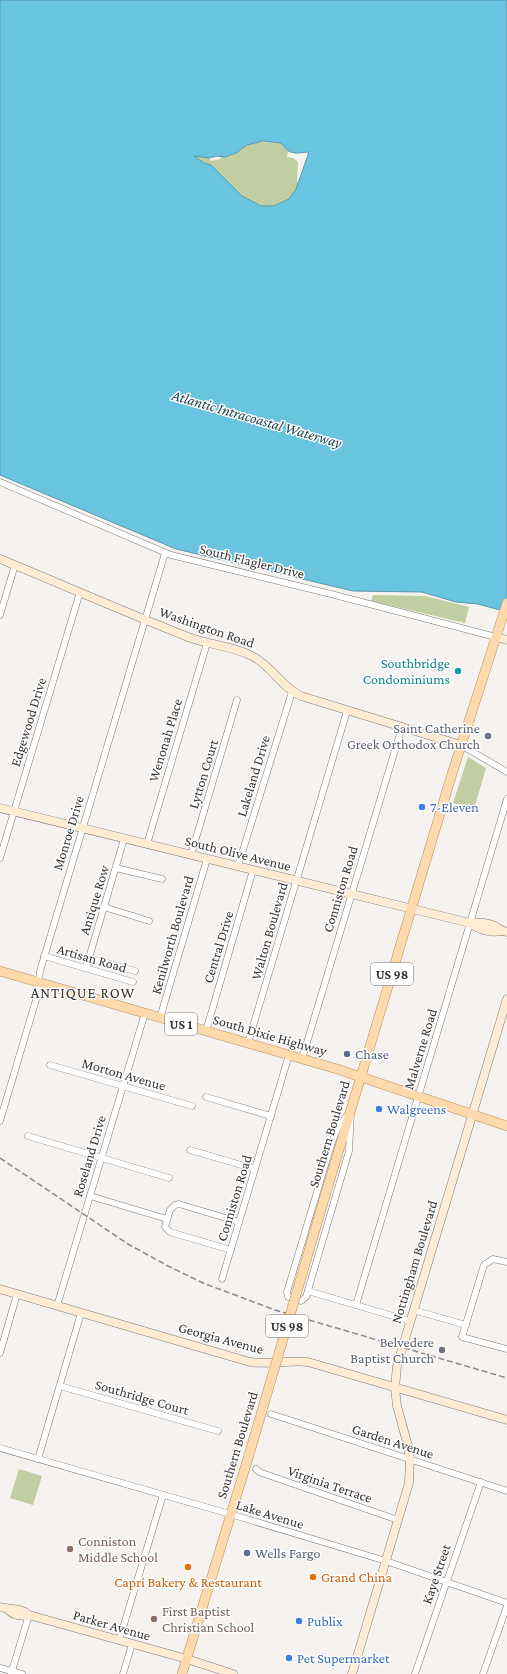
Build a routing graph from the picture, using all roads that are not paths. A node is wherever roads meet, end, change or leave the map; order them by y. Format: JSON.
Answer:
{"nodes":[{"id":1,"x":0,"y":482,"type":"edge"},
{"id":2,"x":165,"y":553,"type":"junction"},
{"id":3,"x":0,"y":559,"type":"edge"},
{"id":4,"x":15,"y":565,"type":"junction"},
{"id":5,"x":80,"y":592,"type":"junction"},
{"id":6,"x":506,"y":608,"type":"edge"},
{"id":7,"x":0,"y":615,"type":"edge"},
{"id":8,"x":145,"y":619,"type":"junction"},
{"id":9,"x":496,"y":637,"type":"junction"},
{"id":10,"x":507,"y":640,"type":"edge"},
{"id":11,"x":207,"y":643,"type":"junction"},
{"id":12,"x":292,"y":692,"type":"junction"},
{"id":13,"x":238,"y":700,"type":"dead end"},
{"id":14,"x":347,"y":711,"type":"junction"},
{"id":15,"x":402,"y":727,"type":"junction"},
{"id":16,"x":461,"y":745,"type":"junction"},
{"id":17,"x":507,"y":772,"type":"edge"},
{"id":18,"x":507,"y":799,"type":"edge"},
{"id":19,"x":0,"y":808,"type":"edge"},
{"id":20,"x":14,"y":812,"type":"junction"},
{"id":21,"x":82,"y":828,"type":"junction"},
{"id":22,"x":124,"y":839,"type":"junction"},
{"id":23,"x":147,"y":844,"type":"junction"},
{"id":24,"x":191,"y":855,"type":"junction"},
{"id":25,"x":0,"y":858,"type":"edge"},
{"id":26,"x":207,"y":859,"type":"junction"},
{"id":27,"x":238,"y":866,"type":"junction"},
{"id":28,"x":116,"y":868,"type":"junction"},
{"id":29,"x":253,"y":870,"type":"junction"},
{"id":30,"x":162,"y":879,"type":"dead end"},
{"id":31,"x":296,"y":881,"type":"junction"},
{"id":32,"x":351,"y":894,"type":"junction"},
{"id":33,"x":104,"y":907,"type":"junction"},
{"id":34,"x":411,"y":909,"type":"junction"},
{"id":35,"x":149,"y":921,"type":"dead end"},
{"id":36,"x":470,"y":923,"type":"junction"},
{"id":37,"x":504,"y":932,"type":"edge"},
{"id":38,"x":44,"y":956,"type":"junction"},
{"id":39,"x":89,"y":958,"type":"junction"},
{"id":40,"x":86,"y":968,"type":"junction"},
{"id":41,"x":0,"y":971,"type":"edge"},
{"id":42,"x":134,"y":971,"type":"dead end"},
{"id":43,"x":39,"y":982,"type":"junction"},
{"id":44,"x":133,"y":982,"type":"dead end"},
{"id":45,"x":507,"y":1000,"type":"edge"},
{"id":46,"x":145,"y":1013,"type":"junction"},
{"id":47,"x":160,"y":1018,"type":"junction"},
{"id":48,"x":206,"y":1031,"type":"junction"},
{"id":49,"x":248,"y":1043,"type":"junction"},
{"id":50,"x":289,"y":1055,"type":"junction"},
{"id":51,"x":302,"y":1059,"type":"junction"},
{"id":52,"x":50,"y":1065,"type":"dead end"},
{"id":53,"x":361,"y":1076,"type":"junction"},
{"id":54,"x":123,"y":1086,"type":"junction"},
{"id":55,"x":418,"y":1095,"type":"junction"},
{"id":56,"x":206,"y":1097,"type":"dead end"},
{"id":57,"x":192,"y":1106,"type":"dead end"},
{"id":58,"x":351,"y":1111,"type":"junction"},
{"id":59,"x":473,"y":1114,"type":"junction"},
{"id":60,"x":271,"y":1116,"type":"junction"},
{"id":61,"x":0,"y":1120,"type":"edge"},
{"id":62,"x":507,"y":1126,"type":"edge"},
{"id":63,"x":28,"y":1136,"type":"dead end"},
{"id":64,"x":190,"y":1150,"type":"dead end"},
{"id":65,"x":101,"y":1158,"type":"junction"},
{"id":66,"x":255,"y":1169,"type":"junction"},
{"id":67,"x":169,"y":1178,"type":"dead end"},
{"id":68,"x":90,"y":1196,"type":"junction"},
{"id":69,"x":167,"y":1219,"type":"junction"},
{"id":70,"x":239,"y":1222,"type":"junction"},
{"id":71,"x":231,"y":1250,"type":"junction"},
{"id":72,"x":507,"y":1262,"type":"edge"},
{"id":73,"x":222,"y":1279,"type":"dead end"},
{"id":74,"x":0,"y":1289,"type":"edge"},
{"id":75,"x":308,"y":1291,"type":"junction"},
{"id":76,"x":17,"y":1294,"type":"junction"},
{"id":77,"x":57,"y":1306,"type":"junction"},
{"id":78,"x":356,"y":1306,"type":"junction"},
{"id":79,"x":413,"y":1310,"type":"junction"},
{"id":80,"x":82,"y":1313,"type":"junction"},
{"id":81,"x":410,"y":1321,"type":"junction"},
{"id":82,"x":466,"y":1325,"type":"junction"},
{"id":83,"x":507,"y":1349,"type":"edge"},
{"id":84,"x":0,"y":1353,"type":"edge"},
{"id":85,"x":60,"y":1386,"type":"junction"},
{"id":86,"x":395,"y":1388,"type":"junction"},
{"id":87,"x":271,"y":1414,"type":"dead end"},
{"id":88,"x":507,"y":1420,"type":"edge"},
{"id":89,"x":218,"y":1431,"type":"dead end"},
{"id":90,"x":0,"y":1448,"type":"edge"},
{"id":91,"x":38,"y":1459,"type":"junction"},
{"id":92,"x":410,"y":1459,"type":"junction"},
{"id":93,"x":256,"y":1469,"type":"dead end"},
{"id":94,"x":481,"y":1482,"type":"junction"},
{"id":95,"x":507,"y":1491,"type":"edge"},
{"id":96,"x":163,"y":1495,"type":"junction"},
{"id":97,"x":230,"y":1514,"type":"junction"},
{"id":98,"x":398,"y":1520,"type":"junction"},
{"id":99,"x":386,"y":1561,"type":"junction"},
{"id":100,"x":447,"y":1582,"type":"junction"},
{"id":101,"x":507,"y":1605,"type":"edge"},
{"id":102,"x":3,"y":1608,"type":"edge"},
{"id":103,"x":29,"y":1615,"type":"junction"},
{"id":104,"x":119,"y":1641,"type":"junction"},
{"id":105,"x":132,"y":1644,"type":"junction"},
{"id":106,"x":187,"y":1659,"type":"junction"},
{"id":107,"x":0,"y":1668,"type":"edge"},
{"id":108,"x":12,"y":1673,"type":"edge"},
{"id":109,"x":22,"y":1674,"type":"edge"},
{"id":110,"x":123,"y":1674,"type":"edge"},
{"id":111,"x":182,"y":1674,"type":"edge"},
{"id":112,"x":230,"y":1674,"type":"edge"},
{"id":113,"x":352,"y":1674,"type":"edge"},
{"id":114,"x":415,"y":1674,"type":"edge"},
{"id":115,"x":483,"y":1674,"type":"edge"}],
"edges":[{"from":1,"to":2,"type":"street","name":"South Flagler Drive"},
{"from":2,"to":8,"type":"street","name":"Monroe Drive"},
{"from":2,"to":9,"type":"street","name":"South Flagler Drive"},
{"from":3,"to":4,"type":"street","name":"Washington Road"},
{"from":4,"to":5,"type":"street","name":"Washington Road"},
{"from":4,"to":7,"type":"street"},
{"from":5,"to":8,"type":"street","name":"Washington Road"},
{"from":5,"to":20,"type":"street","name":"Edgewood Drive"},
{"from":6,"to":9,"type":"main road","name":"Southern Boulevard","number":"US 98"},
{"from":8,"to":11,"type":"street","name":"Washington Road"},
{"from":8,"to":21,"type":"street","name":"Monroe Drive"},
{"from":9,"to":10,"type":"street","name":"South Flagler Drive"},
{"from":9,"to":16,"type":"main road","name":"Southern Boulevard","number":"US 98"},
{"from":11,"to":12,"type":"street","name":"Washington Road"},
{"from":11,"to":23,"type":"street","name":"Wenonah Place"},
{"from":12,"to":14,"type":"street","name":"Washington Road"},
{"from":12,"to":27,"type":"street","name":"Lakeland Drive"},
{"from":13,"to":24,"type":"street","name":"Lytton Court"},
{"from":14,"to":15,"type":"street","name":"Washington Road"},
{"from":14,"to":31,"type":"street","name":"Walton Boulevard"},
{"from":15,"to":16,"type":"street","name":"Washington Road"},
{"from":15,"to":32,"type":"street","name":"Conniston Road"},
{"from":16,"to":17,"type":"street","name":"Washington Road"},
{"from":16,"to":34,"type":"main road","name":"Southern Boulevard","number":"US 98"},
{"from":18,"to":36,"type":"street","name":"Malverne Road"},
{"from":19,"to":20,"type":"street","name":"South Olive Avenue"},
{"from":20,"to":21,"type":"street","name":"South Olive Avenue"},
{"from":20,"to":25,"type":"street","name":"Edgewood Drive"},
{"from":21,"to":22,"type":"street","name":"South Olive Avenue"},
{"from":21,"to":38,"type":"street","name":"Monroe Drive"},
{"from":22,"to":23,"type":"street","name":"South Olive Avenue"},
{"from":22,"to":28,"type":"street","name":"Antique Row"},
{"from":23,"to":24,"type":"street","name":"South Olive Avenue"},
{"from":24,"to":26,"type":"street","name":"South Olive Avenue"},
{"from":26,"to":27,"type":"street","name":"South Olive Avenue"},
{"from":26,"to":47,"type":"street","name":"Kenilworth Boulevard"},
{"from":27,"to":29,"type":"street","name":"South Olive Avenue"},
{"from":28,"to":30,"type":"street"},
{"from":28,"to":33,"type":"street","name":"Antique Row"},
{"from":29,"to":31,"type":"street","name":"South Olive Avenue"},
{"from":29,"to":48,"type":"street","name":"Central Drive"},
{"from":31,"to":32,"type":"street","name":"South Olive Avenue"},
{"from":31,"to":49,"type":"street","name":"Walton Boulevard"},
{"from":32,"to":34,"type":"street","name":"South Olive Avenue"},
{"from":32,"to":51,"type":"street","name":"Conniston Road"},
{"from":33,"to":35,"type":"street"},
{"from":33,"to":39,"type":"street","name":"Antique Row"},
{"from":34,"to":36,"type":"street","name":"South Olive Avenue"},
{"from":34,"to":53,"type":"main road","name":"Southern Boulevard","number":"US 98"},
{"from":36,"to":37,"type":"street","name":"South Olive Avenue"},
{"from":36,"to":55,"type":"street","name":"Malverne Road"},
{"from":38,"to":40,"type":"street","name":"Artisan Road"},
{"from":38,"to":43,"type":"street","name":"Monroe Drive"},
{"from":39,"to":40,"type":"street","name":"Antique Row"},
{"from":39,"to":42,"type":"street"},
{"from":40,"to":44,"type":"street","name":"Artisan Road"},
{"from":41,"to":43,"type":"main road","name":"South Dixie Highway","number":"US 1"},
{"from":43,"to":46,"type":"main road","name":"South Dixie Highway","number":"US 1"},
{"from":43,"to":61,"type":"street","name":"Monroe Drive"},
{"from":45,"to":59,"type":"street","name":"Nottingham Boulevard"},
{"from":46,"to":47,"type":"main road","name":"South Dixie Highway","number":"US 1"},
{"from":46,"to":54,"type":"street","name":"Roseland Drive"},
{"from":47,"to":48,"type":"main road","name":"South Dixie Highway","number":"US 1"},
{"from":48,"to":49,"type":"main road","name":"South Dixie Highway","number":"US 1"},
{"from":49,"to":50,"type":"main road","name":"South Dixie Highway","number":"US 1"},
{"from":50,"to":51,"type":"main road","name":"South Dixie Highway","number":"US 1"},
{"from":50,"to":60,"type":"street","name":"Conniston Road"},
{"from":51,"to":53,"type":"main road","name":"South Dixie Highway","number":"US 1"},
{"from":52,"to":54,"type":"street","name":"Morton Avenue"},
{"from":53,"to":55,"type":"main road","name":"South Dixie Highway","number":"US 1"},
{"from":53,"to":58,"type":"main road","name":"Southern Boulevard","number":"US 98"},
{"from":54,"to":57,"type":"street","name":"Morton Avenue"},
{"from":54,"to":65,"type":"street","name":"Roseland Drive"},
{"from":55,"to":59,"type":"main road","name":"South Dixie Highway","number":"US 1"},
{"from":55,"to":78,"type":"street","name":"Malverne Road"},
{"from":56,"to":60,"type":"street"},
{"from":58,"to":75,"type":"street"},
{"from":58,"to":75,"type":"street"},
{"from":58,"to":97,"type":"main road","name":"Southern Boulevard","number":"US 98","bridge":true},
{"from":59,"to":62,"type":"main road","name":"South Dixie Highway","number":"US 1"},
{"from":59,"to":79,"type":"street","name":"Nottingham Boulevard"},
{"from":60,"to":66,"type":"street","name":"Conniston Road"},
{"from":63,"to":65,"type":"street"},
{"from":64,"to":66,"type":"street"},
{"from":65,"to":67,"type":"street"},
{"from":65,"to":68,"type":"street","name":"Roseland Drive"},
{"from":66,"to":70,"type":"street","name":"Conniston Road"},
{"from":68,"to":69,"type":"street"},
{"from":68,"to":77,"type":"street","name":"Roseland Drive"},
{"from":69,"to":70,"type":"street"},
{"from":69,"to":71,"type":"street"},
{"from":70,"to":71,"type":"street","name":"Conniston Road"},
{"from":71,"to":73,"type":"street","name":"Conniston Road"},
{"from":72,"to":82,"type":"street"},
{"from":74,"to":76,"type":"street","name":"Georgia Avenue"},
{"from":75,"to":78,"type":"street"},
{"from":76,"to":77,"type":"street","name":"Georgia Avenue"},
{"from":76,"to":84,"type":"street"},
{"from":77,"to":80,"type":"street","name":"Georgia Avenue"},
{"from":78,"to":81,"type":"street"},
{"from":79,"to":81,"type":"street","name":"Nottingham Boulevard"},
{"from":79,"to":82,"type":"street"},
{"from":80,"to":85,"type":"street"},
{"from":80,"to":86,"type":"street","name":"Georgia Avenue"},
{"from":81,"to":86,"type":"street","name":"Nottingham Boulevard"},
{"from":82,"to":83,"type":"street"},
{"from":85,"to":89,"type":"street","name":"Southridge Court"},
{"from":85,"to":91,"type":"street"},
{"from":86,"to":88,"type":"street","name":"Georgia Avenue"},
{"from":86,"to":92,"type":"street","name":"Nottingham Boulevard"},
{"from":87,"to":92,"type":"street","name":"Garden Avenue"},
{"from":90,"to":91,"type":"street","name":"Lake Avenue"},
{"from":91,"to":96,"type":"street","name":"Lake Avenue"},
{"from":92,"to":94,"type":"street","name":"Garden Avenue"},
{"from":92,"to":98,"type":"street","name":"Nottingham Boulevard"},
{"from":93,"to":98,"type":"street","name":"Virginia Terrace"},
{"from":94,"to":95,"type":"street","name":"Garden Avenue"},
{"from":94,"to":100,"type":"street","name":"Kaye Street"},
{"from":96,"to":97,"type":"street","name":"Lake Avenue"},
{"from":96,"to":104,"type":"street"},
{"from":97,"to":99,"type":"street","name":"Lake Avenue"},
{"from":97,"to":106,"type":"main road","name":"Southern Boulevard","number":"US 98"},
{"from":98,"to":99,"type":"street","name":"Nottingham Boulevard"},
{"from":99,"to":100,"type":"street","name":"Lake Avenue"},
{"from":99,"to":113,"type":"street","name":"Nottingham Boulevard"},
{"from":100,"to":101,"type":"street","name":"Lake Avenue"},
{"from":100,"to":114,"type":"street","name":"Kaye Street"},
{"from":101,"to":115,"type":"street"},
{"from":102,"to":103,"type":"street","name":"Parker Avenue"},
{"from":103,"to":104,"type":"street","name":"Parker Avenue"},
{"from":103,"to":108,"type":"street"},
{"from":104,"to":105,"type":"street","name":"Parker Avenue"},
{"from":105,"to":106,"type":"street","name":"Parker Avenue"},
{"from":105,"to":110,"type":"street"},
{"from":106,"to":111,"type":"main road","name":"Southern Boulevard","number":"US 98"},
{"from":106,"to":112,"type":"street","name":"Parker Avenue"},
{"from":107,"to":108,"type":"street"},
{"from":108,"to":109,"type":"street"}]}
